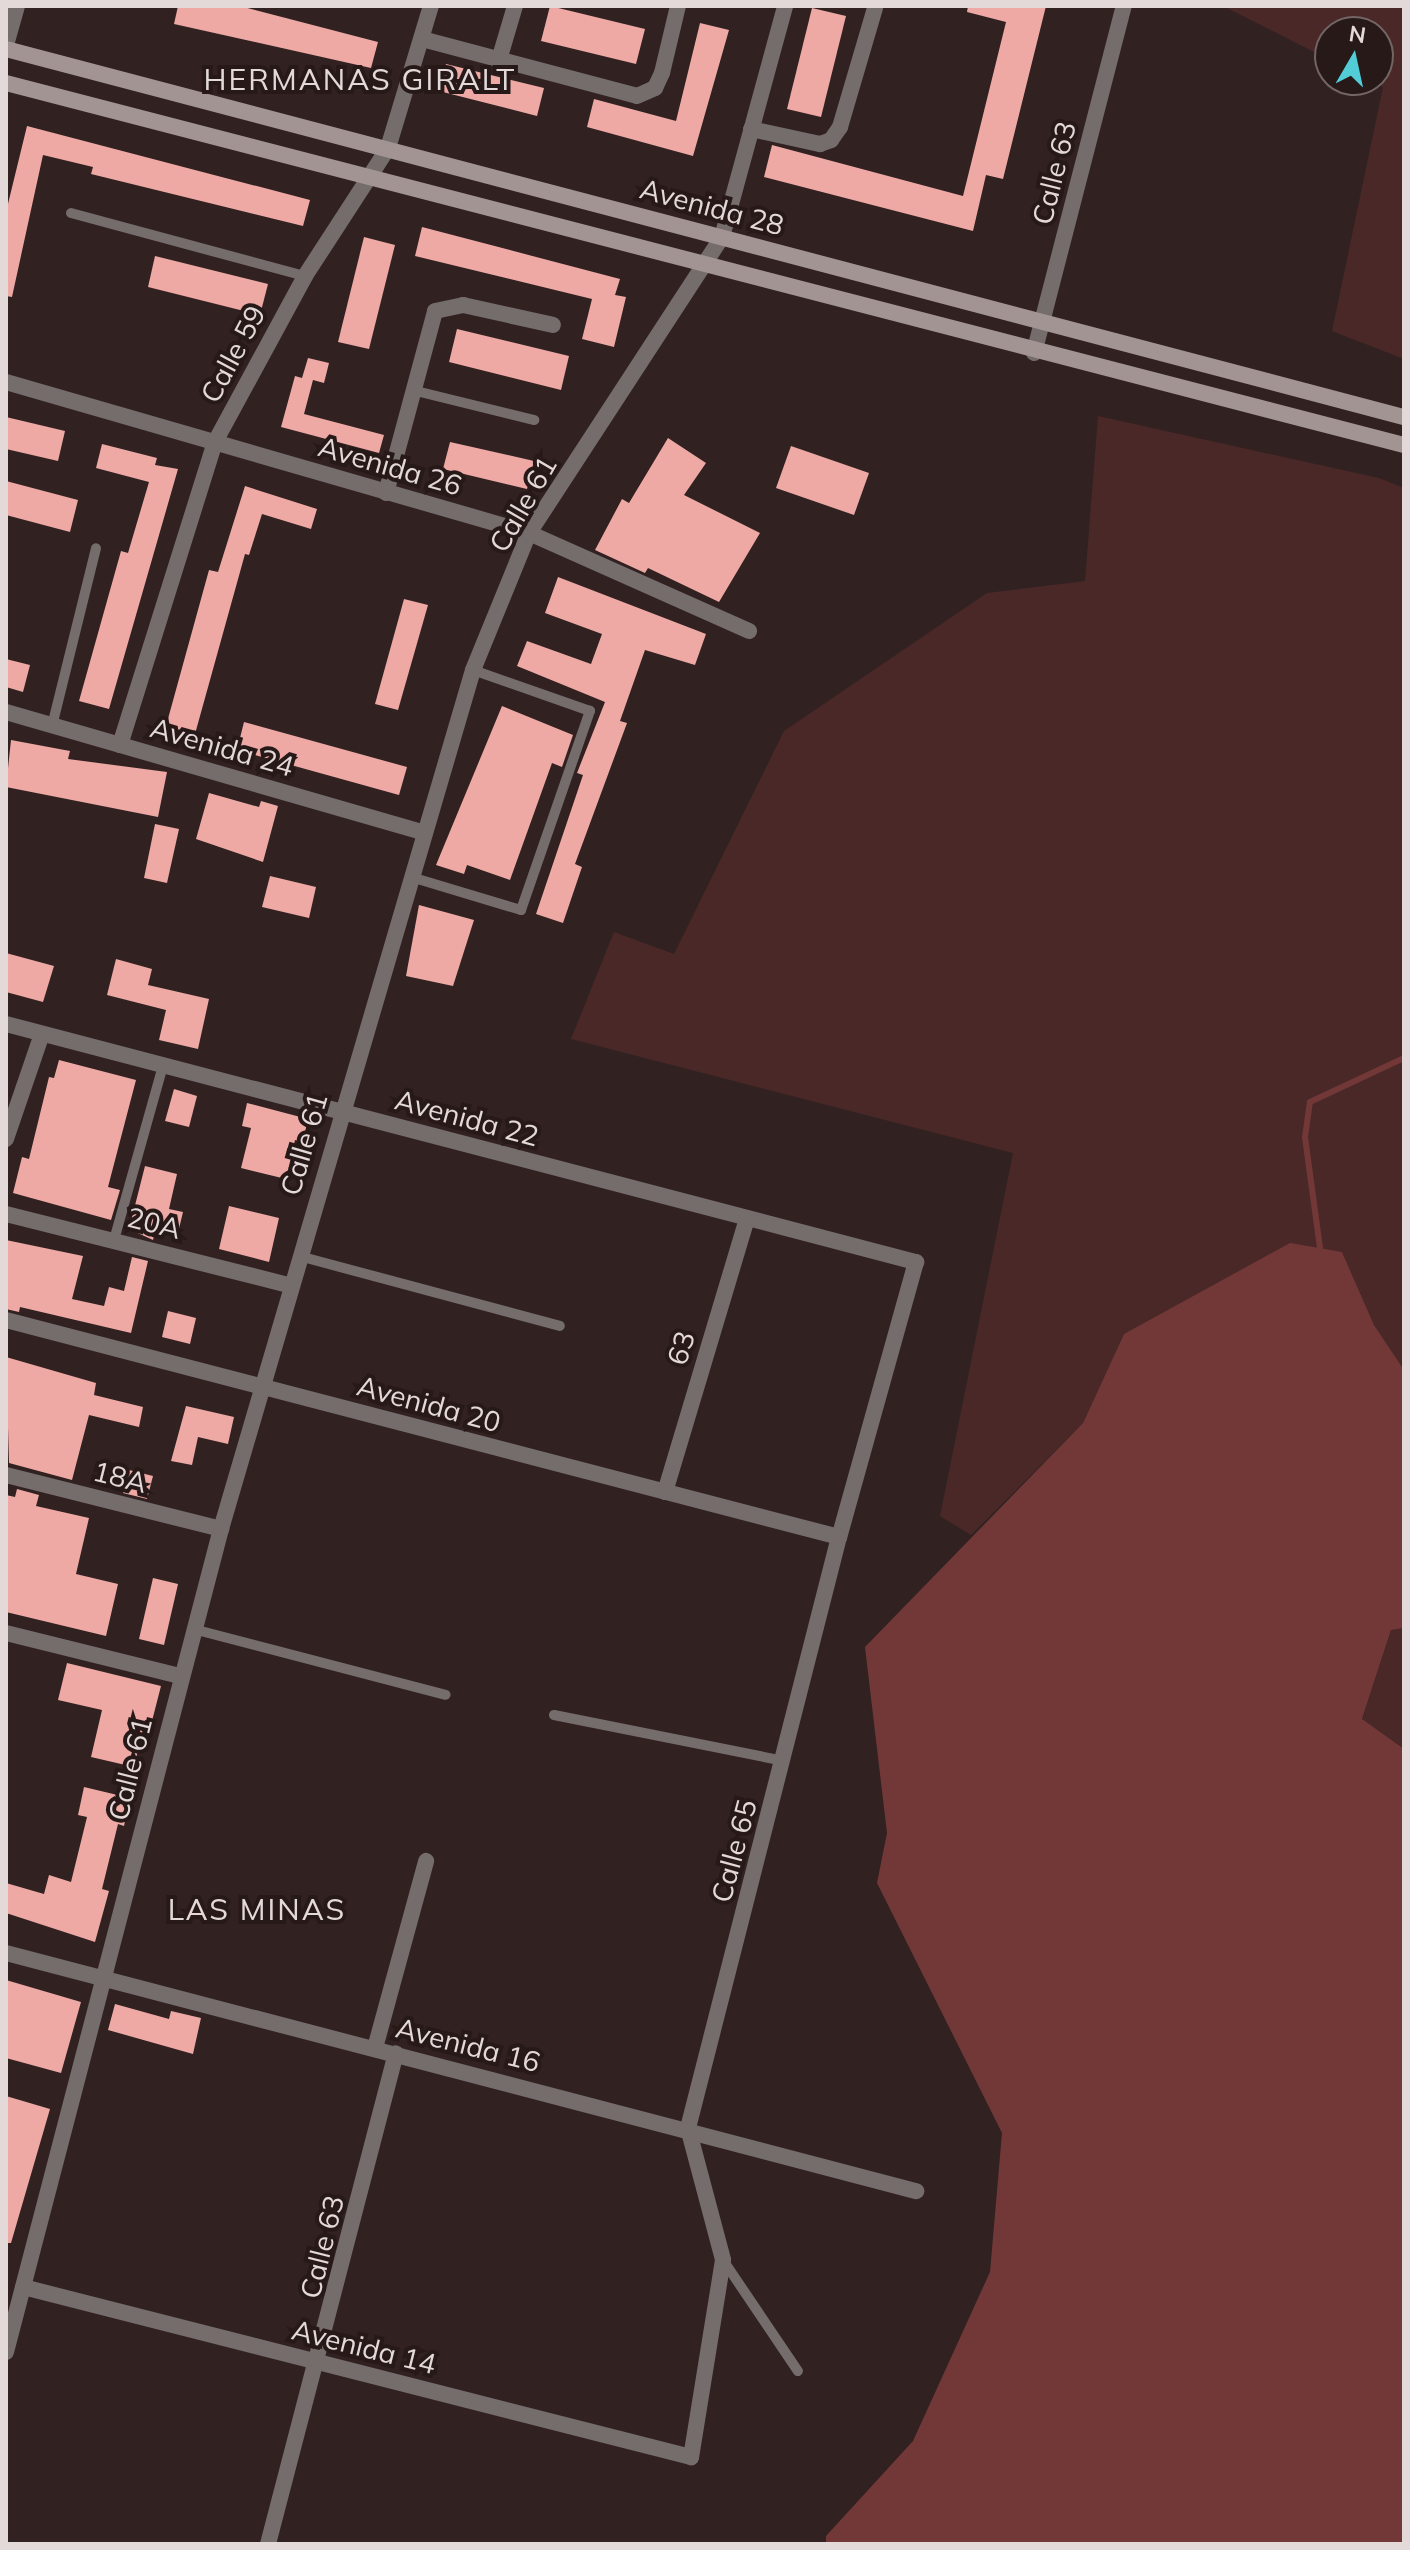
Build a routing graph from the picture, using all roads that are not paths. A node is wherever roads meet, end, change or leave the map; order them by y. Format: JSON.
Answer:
{"nodes":[{"id":1,"x":17,"y":6,"type":"edge"},
{"id":2,"x":431,"y":6,"type":"edge"},
{"id":3,"x":515,"y":6,"type":"edge"},
{"id":4,"x":678,"y":6,"type":"edge"},
{"id":5,"x":785,"y":6,"type":"edge"},
{"id":6,"x":1124,"y":6,"type":"edge"},
{"id":7,"x":875,"y":8,"type":"dead end"},
{"id":8,"x":422,"y":39,"type":"junction"},
{"id":9,"x":6,"y":47,"type":"edge"},
{"id":10,"x":499,"y":60,"type":"junction"},
{"id":11,"x":6,"y":83,"type":"edge"},
{"id":12,"x":751,"y":129,"type":"junction"},
{"id":13,"x":388,"y":148,"type":"junction"},
{"id":14,"x":369,"y":175,"type":"junction"},
{"id":15,"x":71,"y":213,"type":"dead end"},
{"id":16,"x":722,"y":237,"type":"junction"},
{"id":17,"x":706,"y":266,"type":"junction"},
{"id":18,"x":305,"y":276,"type":"junction"},
{"id":19,"x":1043,"y":323,"type":"junction"},
{"id":20,"x":553,"y":325,"type":"dead end"},
{"id":21,"x":1034,"y":353,"type":"junction"},
{"id":22,"x":6,"y":382,"type":"edge"},
{"id":23,"x":412,"y":390,"type":"junction"},
{"id":24,"x":1404,"y":417,"type":"edge"},
{"id":25,"x":534,"y":420,"type":"dead end"},
{"id":26,"x":215,"y":442,"type":"junction"},
{"id":27,"x":1404,"y":445,"type":"edge"},
{"id":28,"x":386,"y":493,"type":"junction"},
{"id":29,"x":529,"y":533,"type":"junction"},
{"id":30,"x":96,"y":548,"type":"dead end"},
{"id":31,"x":749,"y":631,"type":"dead end"},
{"id":32,"x":473,"y":670,"type":"junction"},
{"id":33,"x":6,"y":712,"type":"edge"},
{"id":34,"x":52,"y":726,"type":"junction"},
{"id":35,"x":120,"y":745,"type":"junction"},
{"id":36,"x":425,"y":833,"type":"junction"},
{"id":37,"x":411,"y":877,"type":"junction"},
{"id":38,"x":6,"y":1024,"type":"edge"},
{"id":39,"x":42,"y":1034,"type":"junction"},
{"id":40,"x":163,"y":1066,"type":"junction"},
{"id":41,"x":340,"y":1112,"type":"junction"},
{"id":42,"x":6,"y":1139,"type":"edge"},
{"id":43,"x":6,"y":1214,"type":"edge"},
{"id":44,"x":747,"y":1218,"type":"junction"},
{"id":45,"x":114,"y":1240,"type":"junction"},
{"id":46,"x":299,"y":1256,"type":"junction"},
{"id":47,"x":916,"y":1262,"type":"joint"},
{"id":48,"x":289,"y":1285,"type":"junction"},
{"id":49,"x":6,"y":1320,"type":"edge"},
{"id":50,"x":560,"y":1326,"type":"dead end"},
{"id":51,"x":260,"y":1387,"type":"junction"},
{"id":52,"x":6,"y":1475,"type":"edge"},
{"id":53,"x":665,"y":1492,"type":"junction"},
{"id":54,"x":221,"y":1529,"type":"junction"},
{"id":55,"x":839,"y":1537,"type":"junction"},
{"id":56,"x":193,"y":1629,"type":"junction"},
{"id":57,"x":6,"y":1633,"type":"edge"},
{"id":58,"x":180,"y":1676,"type":"junction"},
{"id":59,"x":446,"y":1695,"type":"dead end"},
{"id":60,"x":554,"y":1715,"type":"dead end"},
{"id":61,"x":784,"y":1761,"type":"junction"},
{"id":62,"x":426,"y":1861,"type":"dead end"},
{"id":63,"x":6,"y":1953,"type":"edge"},
{"id":64,"x":104,"y":1978,"type":"junction"},
{"id":65,"x":375,"y":2048,"type":"junction"},
{"id":66,"x":396,"y":2053,"type":"junction"},
{"id":67,"x":688,"y":2128,"type":"junction"},
{"id":68,"x":916,"y":2191,"type":"dead end"},
{"id":69,"x":723,"y":2260,"type":"junction"},
{"id":70,"x":23,"y":2287,"type":"junction"},
{"id":71,"x":6,"y":2352,"type":"edge"},
{"id":72,"x":320,"y":2363,"type":"junction"},
{"id":73,"x":798,"y":2371,"type":"dead end"},
{"id":74,"x":691,"y":2457,"type":"joint"},
{"id":75,"x":268,"y":2544,"type":"edge"}],
"edges":[{"from":1,"to":9,"type":"street"},
{"from":2,"to":8,"type":"street","name":"Calle 59"},
{"from":3,"to":10,"type":"street"},
{"from":4,"to":10,"type":"street"},
{"from":5,"to":12,"type":"street","name":"Calle 61"},
{"from":6,"to":19,"type":"street","name":"Calle 63"},
{"from":7,"to":12,"type":"street"},
{"from":8,"to":10,"type":"street"},
{"from":8,"to":13,"type":"street","name":"Calle 59"},
{"from":9,"to":13,"type":"main road","name":"Avenida 28"},
{"from":11,"to":14,"type":"main road","name":"Avenida 28"},
{"from":12,"to":16,"type":"street","name":"Calle 61"},
{"from":13,"to":14,"type":"street","name":"Calle 59"},
{"from":13,"to":16,"type":"main road","name":"Avenida 28"},
{"from":14,"to":17,"type":"main road","name":"Avenida 28"},
{"from":14,"to":18,"type":"street","name":"Calle 59"},
{"from":15,"to":18,"type":"lane"},
{"from":16,"to":17,"type":"street","name":"Calle 61"},
{"from":16,"to":19,"type":"main road","name":"Avenida 28"},
{"from":17,"to":21,"type":"main road","name":"Avenida 28"},
{"from":17,"to":29,"type":"street","name":"Calle 61"},
{"from":18,"to":26,"type":"street","name":"Calle 59"},
{"from":19,"to":21,"type":"street","name":"Calle 63"},
{"from":19,"to":24,"type":"main road","name":"Avenida 28"},
{"from":20,"to":23,"type":"street"},
{"from":21,"to":27,"type":"main road","name":"Avenida 28"},
{"from":22,"to":26,"type":"street","name":"Avenida 26"},
{"from":23,"to":25,"type":"lane"},
{"from":23,"to":28,"type":"street"},
{"from":26,"to":28,"type":"street","name":"Avenida 26"},
{"from":26,"to":35,"type":"street","name":"Calle 59"},
{"from":28,"to":29,"type":"street","name":"Avenida 26"},
{"from":29,"to":31,"type":"street","name":"Avenida 26"},
{"from":29,"to":32,"type":"street","name":"Calle 61"},
{"from":30,"to":34,"type":"lane"},
{"from":32,"to":36,"type":"street","name":"Calle 61"},
{"from":32,"to":37,"type":"lane"},
{"from":33,"to":34,"type":"street","name":"Avenida 24"},
{"from":34,"to":35,"type":"street","name":"Avenida 24"},
{"from":35,"to":36,"type":"street","name":"Avenida 24"},
{"from":36,"to":37,"type":"street","name":"Calle 61"},
{"from":37,"to":41,"type":"street","name":"Calle 61"},
{"from":38,"to":39,"type":"street","name":"Avenida 22"},
{"from":39,"to":40,"type":"street","name":"Avenida 22"},
{"from":39,"to":42,"type":"street"},
{"from":40,"to":41,"type":"street","name":"Avenida 22"},
{"from":40,"to":45,"type":"lane"},
{"from":41,"to":44,"type":"street","name":"Avenida 22"},
{"from":41,"to":46,"type":"street","name":"Calle 61"},
{"from":43,"to":45,"type":"street","name":"20A"},
{"from":44,"to":47,"type":"street","name":"Avenida 22"},
{"from":44,"to":53,"type":"street","name":"63"},
{"from":45,"to":48,"type":"street","name":"20A"},
{"from":46,"to":48,"type":"street","name":"Calle 61"},
{"from":46,"to":50,"type":"lane"},
{"from":47,"to":55,"type":"street","name":"Calle 65"},
{"from":48,"to":51,"type":"street","name":"Calle 61"},
{"from":49,"to":51,"type":"street","name":"Avenida 20"},
{"from":51,"to":53,"type":"street","name":"Avenida 20"},
{"from":51,"to":54,"type":"street","name":"Calle 61"},
{"from":52,"to":54,"type":"street","name":"18A"},
{"from":53,"to":55,"type":"street","name":"Avenida 20"},
{"from":54,"to":56,"type":"street","name":"Calle 61"},
{"from":55,"to":61,"type":"street","name":"Calle 65"},
{"from":56,"to":58,"type":"street","name":"Calle 61"},
{"from":56,"to":59,"type":"lane"},
{"from":57,"to":58,"type":"street"},
{"from":58,"to":64,"type":"street","name":"Calle 61"},
{"from":60,"to":61,"type":"lane"},
{"from":61,"to":67,"type":"street","name":"Calle 65"},
{"from":62,"to":65,"type":"street"},
{"from":63,"to":64,"type":"street","name":"Avenida 16"},
{"from":64,"to":65,"type":"street","name":"Avenida 16"},
{"from":64,"to":70,"type":"street","name":"Calle 61"},
{"from":65,"to":66,"type":"street","name":"Avenida 16"},
{"from":66,"to":67,"type":"street","name":"Avenida 16"},
{"from":66,"to":72,"type":"street","name":"Calle 63"},
{"from":67,"to":68,"type":"street","name":"Avenida 16"},
{"from":67,"to":69,"type":"street","name":"Calle 65"},
{"from":69,"to":73,"type":"lane"},
{"from":69,"to":74,"type":"street","name":"Calle 65"},
{"from":70,"to":71,"type":"street","name":"Calle 61"},
{"from":70,"to":72,"type":"street","name":"Avenida 14"},
{"from":72,"to":74,"type":"street","name":"Avenida 14"},
{"from":72,"to":75,"type":"street","name":"Calle 63"}]}
